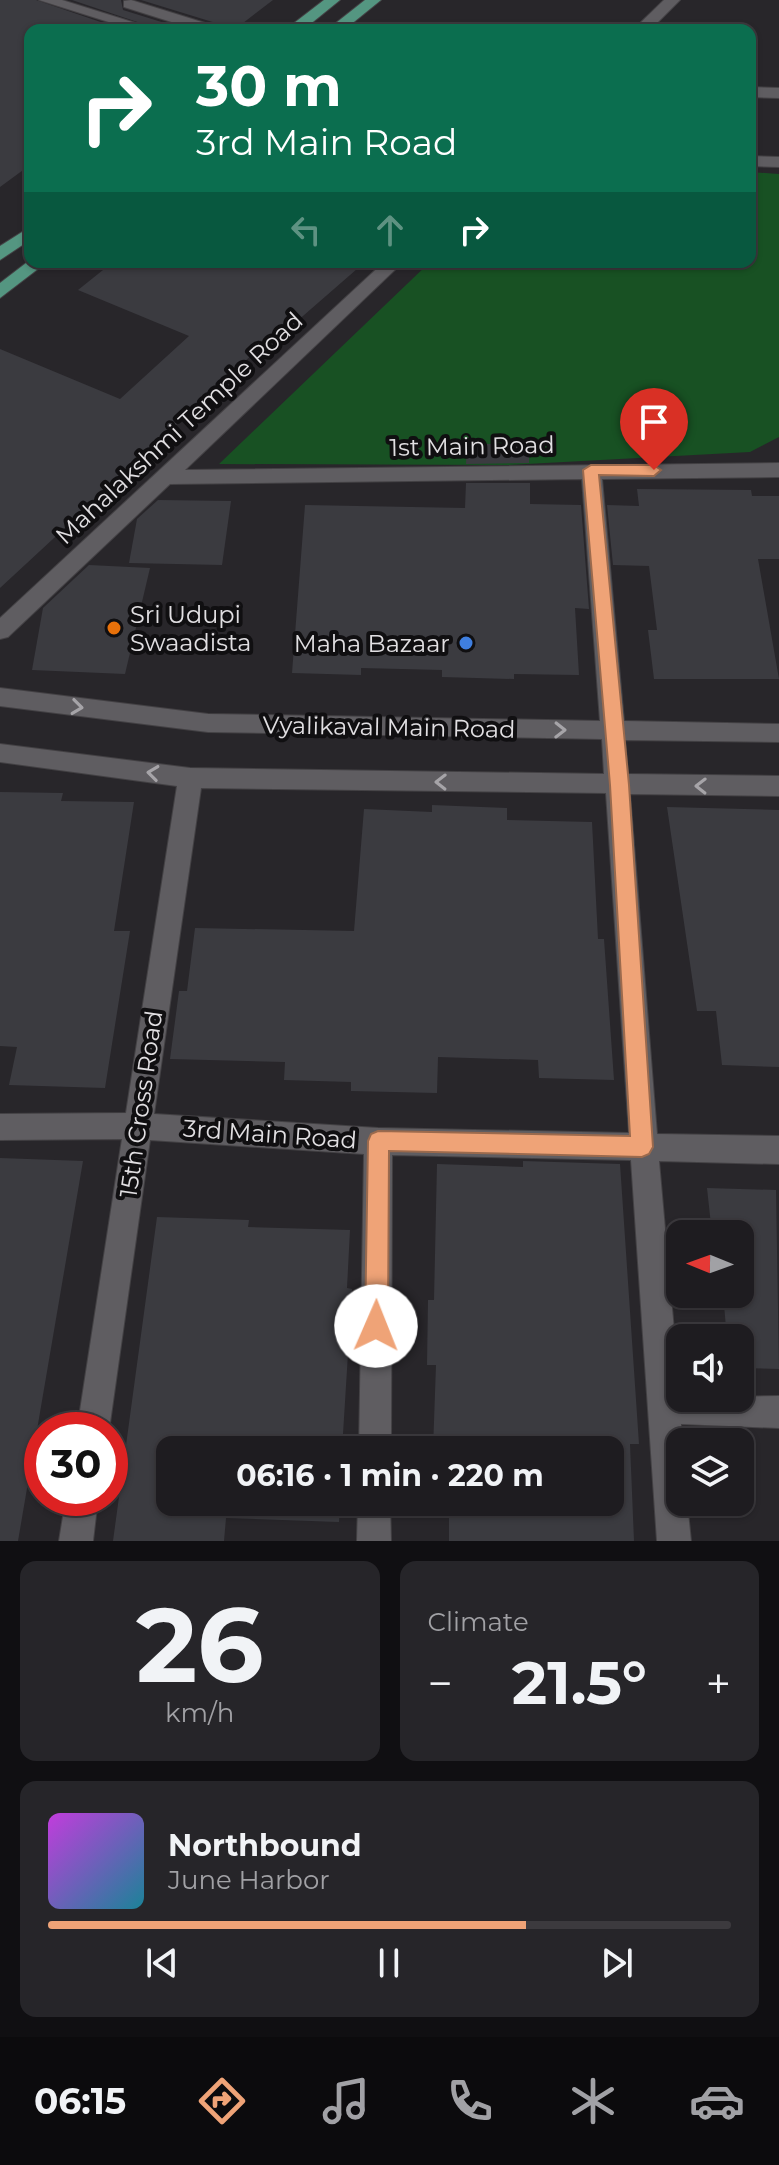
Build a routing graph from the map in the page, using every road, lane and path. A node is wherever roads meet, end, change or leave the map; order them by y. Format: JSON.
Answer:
{"nodes":[{"id":1,"x":46,"y":0,"type":"edge"},
{"id":2,"x":333,"y":0,"type":"edge"},
{"id":3,"x":374,"y":0,"type":"edge"},
{"id":4,"x":673,"y":0,"type":"edge"},
{"id":5,"x":132,"y":2,"type":"edge"},
{"id":6,"x":109,"y":18,"type":"junction"},
{"id":7,"x":130,"y":24,"type":"edge"},
{"id":8,"x":196,"y":24,"type":"edge"},
{"id":9,"x":301,"y":24,"type":"edge"},
{"id":10,"x":343,"y":24,"type":"edge"},
{"id":11,"x":647,"y":24,"type":"edge"},
{"id":12,"x":756,"y":92,"type":"edge"},
{"id":13,"x":779,"y":93,"type":"edge"},
{"id":14,"x":756,"y":161,"type":"edge"},
{"id":15,"x":779,"y":162,"type":"edge"},
{"id":16,"x":24,"y":237,"type":"edge"},
{"id":17,"x":0,"y":255,"type":"edge"},
{"id":18,"x":30,"y":268,"type":"edge"},
{"id":19,"x":388,"y":268,"type":"edge"},
{"id":20,"x":0,"y":292,"type":"edge"},
{"id":21,"x":591,"y":470,"type":"junction"},
{"id":22,"x":779,"y":470,"type":"edge"},
{"id":23,"x":165,"y":477,"type":"junction"},
{"id":24,"x":0,"y":631,"type":"edge"},
{"id":25,"x":0,"y":697,"type":"edge"},
{"id":26,"x":615,"y":731,"type":"junction"},
{"id":27,"x":779,"y":733,"type":"edge"},
{"id":28,"x":0,"y":753,"type":"edge"},
{"id":29,"x":190,"y":778,"type":"junction"},
{"id":30,"x":620,"y":785,"type":"junction"},
{"id":31,"x":779,"y":786,"type":"edge"},
{"id":32,"x":138,"y":1126,"type":"junction"},
{"id":33,"x":0,"y":1127,"type":"edge"},
{"id":34,"x":378,"y":1141,"type":"junction"},
{"id":35,"x":642,"y":1147,"type":"junction"},
{"id":36,"x":779,"y":1150,"type":"edge"},
{"id":37,"x":663,"y":1407,"type":"junction"},
{"id":38,"x":96,"y":1412,"type":"edge"},
{"id":39,"x":779,"y":1412,"type":"edge"},
{"id":40,"x":375,"y":1436,"type":"edge"},
{"id":41,"x":79,"y":1516,"type":"edge"},
{"id":42,"x":374,"y":1516,"type":"edge"},
{"id":43,"x":76,"y":1541,"type":"edge"},
{"id":44,"x":374,"y":1541,"type":"edge"},
{"id":45,"x":674,"y":1541,"type":"edge"}],
"edges":[{"from":1,"to":6,"type":"street"},
{"from":2,"to":9,"type":"main road"},
{"from":3,"to":10,"type":"main road"},
{"from":4,"to":11,"type":"street"},
{"from":5,"to":6,"type":"street"},
{"from":5,"to":8,"type":"street"},
{"from":6,"to":7,"type":"street"},
{"from":12,"to":13,"type":"street"},
{"from":14,"to":15,"type":"street"},
{"from":16,"to":17,"type":"main road"},
{"from":18,"to":20,"type":"main road"},
{"from":19,"to":23,"type":"street","name":"Mahalakshmi Temple Road"},
{"from":21,"to":22,"type":"street","name":"1st Main Road"},
{"from":21,"to":23,"type":"street","name":"1st Main Road"},
{"from":21,"to":26,"type":"street"},
{"from":23,"to":24,"type":"street","name":"Mahalakshmi Temple Road"},
{"from":25,"to":26,"type":"street","name":"Vyalikaval Main Road","one_way":true},
{"from":26,"to":27,"type":"street","name":"Vyalikaval Main Road"},
{"from":26,"to":30,"type":"street"},
{"from":29,"to":28,"type":"street","one_way":true},
{"from":30,"to":29,"type":"street","one_way":true},
{"from":29,"to":32,"type":"street","name":"15th Cross Road"},
{"from":31,"to":30,"type":"street","one_way":true},
{"from":30,"to":35,"type":"street"},
{"from":32,"to":33,"type":"street","name":"3rd Main Road"},
{"from":32,"to":34,"type":"street","name":"3rd Main Road"},
{"from":32,"to":38,"type":"street","name":"15th Cross Road"},
{"from":34,"to":35,"type":"street","name":"3rd Main Road"},
{"from":34,"to":40,"type":"street"},
{"from":35,"to":36,"type":"street","name":"3rd Main Road"},
{"from":35,"to":37,"type":"street"},
{"from":37,"to":39,"type":"street"},
{"from":37,"to":45,"type":"street"},
{"from":41,"to":43,"type":"street"},
{"from":42,"to":44,"type":"street"}]}
